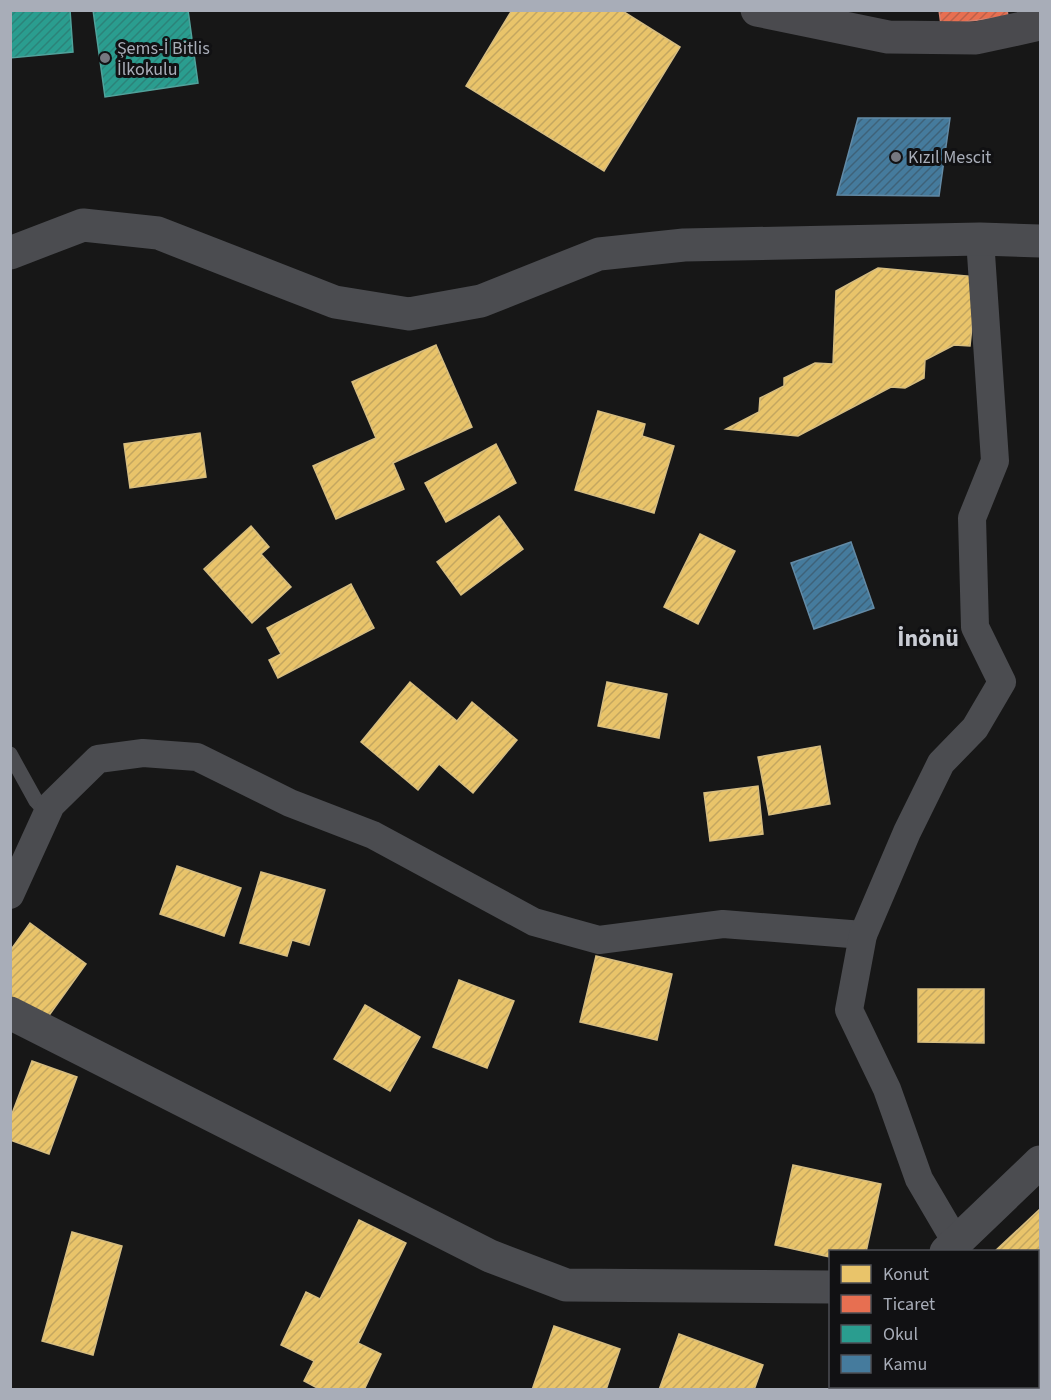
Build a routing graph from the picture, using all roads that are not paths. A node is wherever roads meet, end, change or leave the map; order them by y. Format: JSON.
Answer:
{"nodes":[{"id":1,"x":757,"y":10,"type":"edge"},
{"id":2,"x":1041,"y":24,"type":"edge"},
{"id":3,"x":980,"y":239,"type":"junction"},
{"id":4,"x":1041,"y":241,"type":"edge"},
{"id":5,"x":10,"y":253,"type":"edge"},
{"id":6,"x":10,"y":754,"type":"edge"},
{"id":7,"x":48,"y":814,"type":"junction"},
{"id":8,"x":10,"y":895,"type":"edge"},
{"id":9,"x":863,"y":935,"type":"junction"},
{"id":10,"x":10,"y":1013,"type":"edge"},
{"id":11,"x":1041,"y":1162,"type":"edge"},
{"id":12,"x":951,"y":1247,"type":"edge"},
{"id":13,"x":829,"y":1287,"type":"edge"}],
"edges":[{"from":1,"to":2,"type":"main road"},
{"from":3,"to":4,"type":"street"},
{"from":3,"to":5,"type":"street"},
{"from":3,"to":9,"type":"street"},
{"from":6,"to":7,"type":"lane"},
{"from":7,"to":8,"type":"street"},
{"from":7,"to":9,"type":"street"},
{"from":9,"to":12,"type":"street"},
{"from":10,"to":13,"type":"street"},
{"from":11,"to":12,"type":"street"}]}
